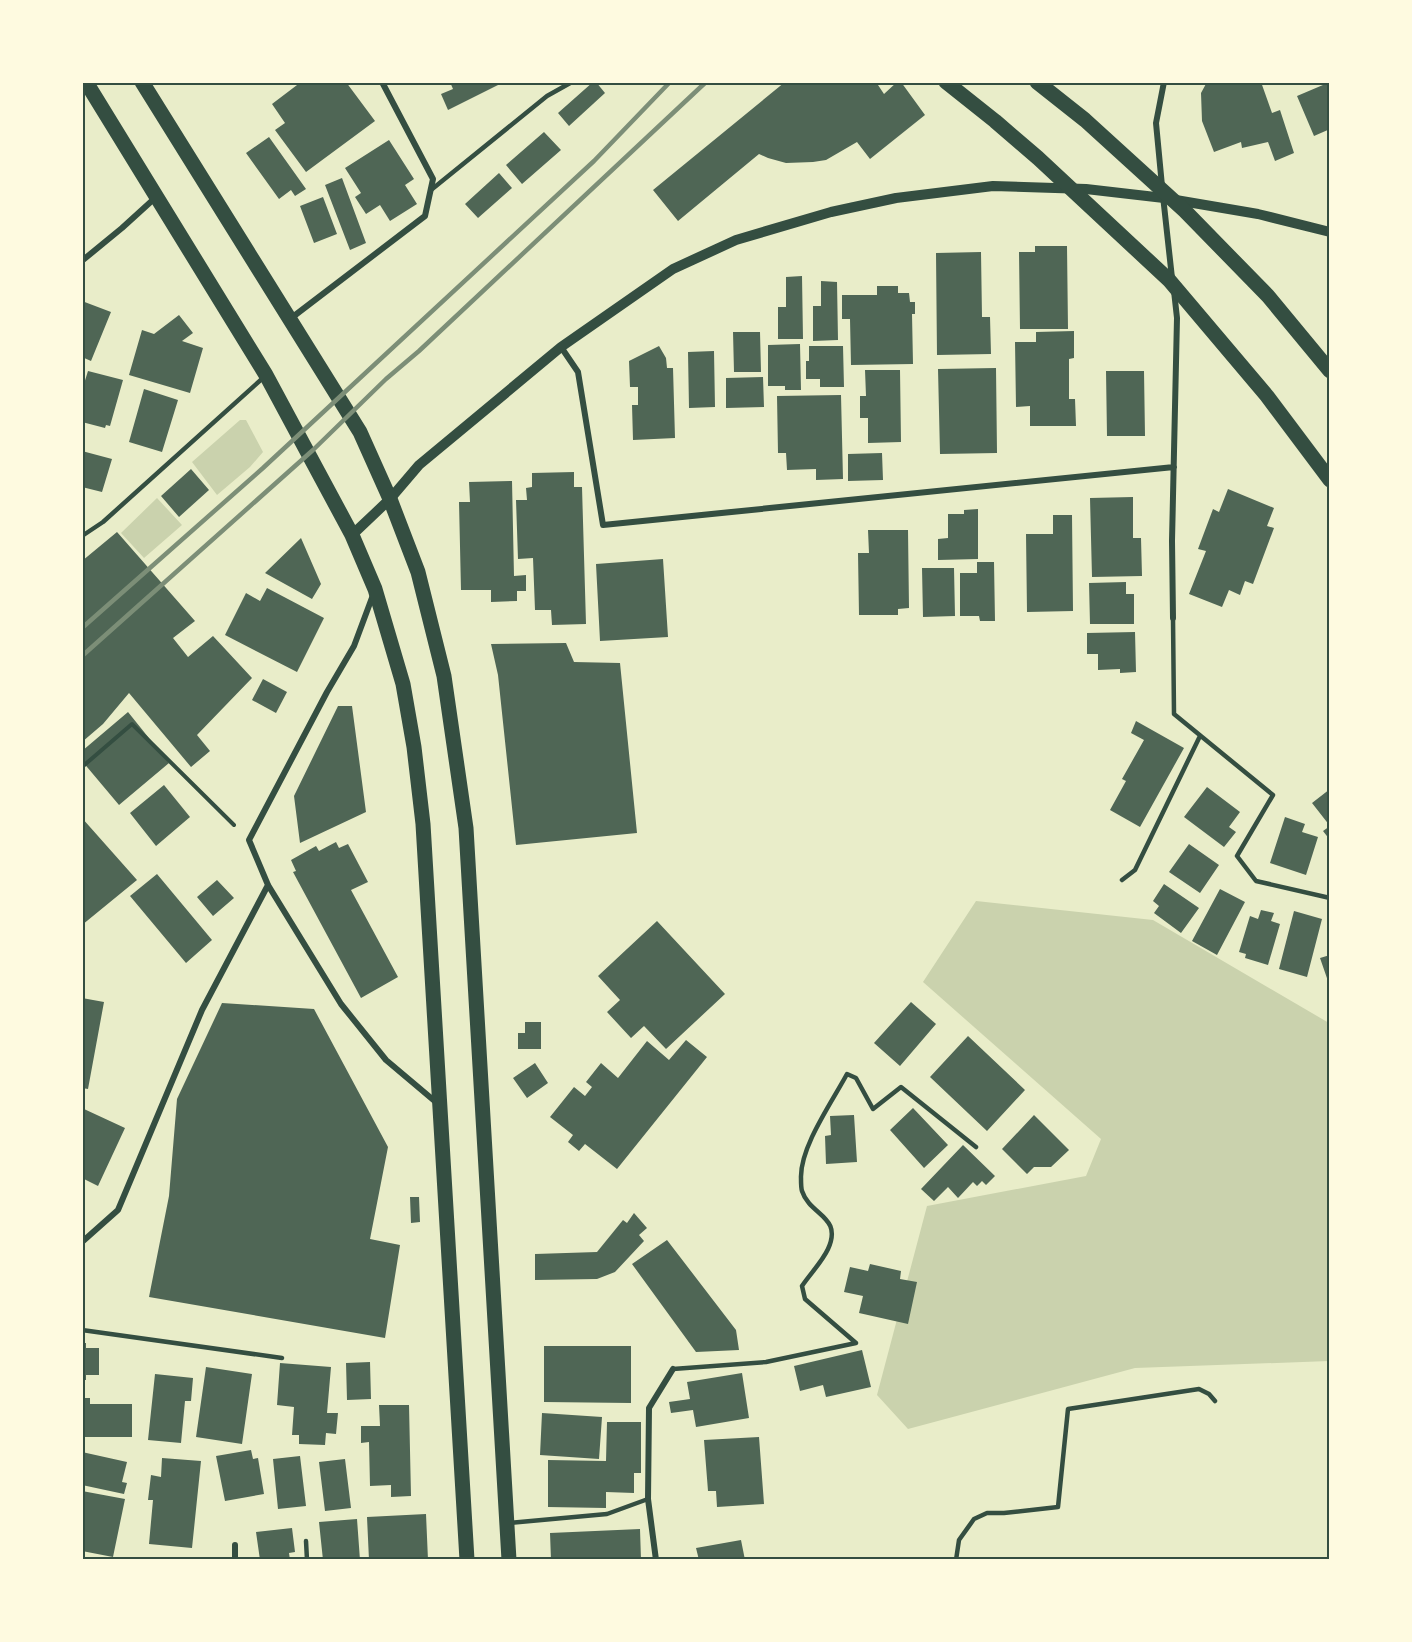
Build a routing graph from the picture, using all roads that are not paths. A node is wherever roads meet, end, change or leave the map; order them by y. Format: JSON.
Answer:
{"nodes":[{"id":1,"x":86,"y":82,"type":"edge"},
{"id":2,"x":142,"y":82,"type":"edge"},
{"id":3,"x":382,"y":82,"type":"edge"},
{"id":4,"x":572,"y":82,"type":"edge"},
{"id":5,"x":946,"y":82,"type":"edge"},
{"id":6,"x":1037,"y":82,"type":"edge"},
{"id":7,"x":1164,"y":82,"type":"edge"},
{"id":8,"x":431,"y":190,"type":"junction"},
{"id":9,"x":156,"y":197,"type":"junction"},
{"id":10,"x":1164,"y":198,"type":"junction"},
{"id":11,"x":1329,"y":232,"type":"edge"},
{"id":12,"x":83,"y":260,"type":"edge"},
{"id":13,"x":289,"y":319,"type":"junction"},
{"id":14,"x":561,"y":347,"type":"junction"},
{"id":15,"x":1329,"y":371,"type":"edge"},
{"id":16,"x":266,"y":375,"type":"junction"},
{"id":17,"x":1174,"y":467,"type":"junction"},
{"id":18,"x":1329,"y":480,"type":"edge"},
{"id":19,"x":390,"y":499,"type":"junction"},
{"id":20,"x":352,"y":535,"type":"junction"},
{"id":21,"x":82,"y":537,"type":"edge"},
{"id":22,"x":375,"y":589,"type":"junction"},
{"id":23,"x":1173,"y":618,"type":"joint"},
{"id":24,"x":1200,"y":736,"type":"junction"},
{"id":25,"x":1122,"y":880,"type":"dead end"},
{"id":26,"x":268,"y":885,"type":"junction"},
{"id":27,"x":1329,"y":898,"type":"edge"},
{"id":28,"x":438,"y":1104,"type":"junction"},
{"id":29,"x":976,"y":1147,"type":"dead end"},
{"id":30,"x":82,"y":1242,"type":"edge"},
{"id":31,"x":82,"y":1330,"type":"edge"},
{"id":32,"x":282,"y":1358,"type":"dead end"},
{"id":33,"x":673,"y":1369,"type":"joint"},
{"id":34,"x":1215,"y":1401,"type":"dead end"},
{"id":35,"x":648,"y":1499,"type":"junction"},
{"id":36,"x":507,"y":1523,"type":"junction"},
{"id":37,"x":306,"y":1541,"type":"dead end"},
{"id":38,"x":235,"y":1545,"type":"dead end"},
{"id":39,"x":235,"y":1560,"type":"edge"},
{"id":40,"x":307,"y":1560,"type":"edge"},
{"id":41,"x":467,"y":1560,"type":"edge"},
{"id":42,"x":509,"y":1560,"type":"edge"},
{"id":43,"x":656,"y":1560,"type":"edge"},
{"id":44,"x":956,"y":1560,"type":"edge"}],
"edges":[{"from":1,"to":9,"type":"main road"},
{"from":2,"to":13,"type":"main road"},
{"from":3,"to":8,"type":"street"},
{"from":4,"to":8,"type":"lane"},
{"from":5,"to":18,"type":"main road"},
{"from":6,"to":15,"type":"main road"},
{"from":7,"to":10,"type":"street"},
{"from":8,"to":13,"type":"street"},
{"from":9,"to":12,"type":"street"},
{"from":9,"to":16,"type":"main road"},
{"from":10,"to":11,"type":"street"},
{"from":10,"to":14,"type":"street"},
{"from":10,"to":17,"type":"street"},
{"from":13,"to":19,"type":"main road"},
{"from":14,"to":17,"type":"street"},
{"from":14,"to":19,"type":"street"},
{"from":16,"to":20,"type":"main road"},
{"from":16,"to":21,"type":"lane"},
{"from":17,"to":23,"type":"street"},
{"from":19,"to":20,"type":"street"},
{"from":19,"to":36,"type":"main road"},
{"from":20,"to":22,"type":"main road"},
{"from":22,"to":26,"type":"street"},
{"from":22,"to":28,"type":"main road"},
{"from":23,"to":24,"type":"lane"},
{"from":24,"to":25,"type":"lane"},
{"from":24,"to":27,"type":"lane"},
{"from":26,"to":28,"type":"street"},
{"from":26,"to":30,"type":"street"},
{"from":28,"to":41,"type":"main road"},
{"from":29,"to":33,"type":"lane"},
{"from":31,"to":32,"type":"lane"},
{"from":33,"to":35,"type":"street"},
{"from":34,"to":44,"type":"lane"},
{"from":35,"to":36,"type":"lane"},
{"from":35,"to":43,"type":"street"},
{"from":36,"to":42,"type":"main road"},
{"from":37,"to":40,"type":"lane"},
{"from":38,"to":39,"type":"street"}]}
